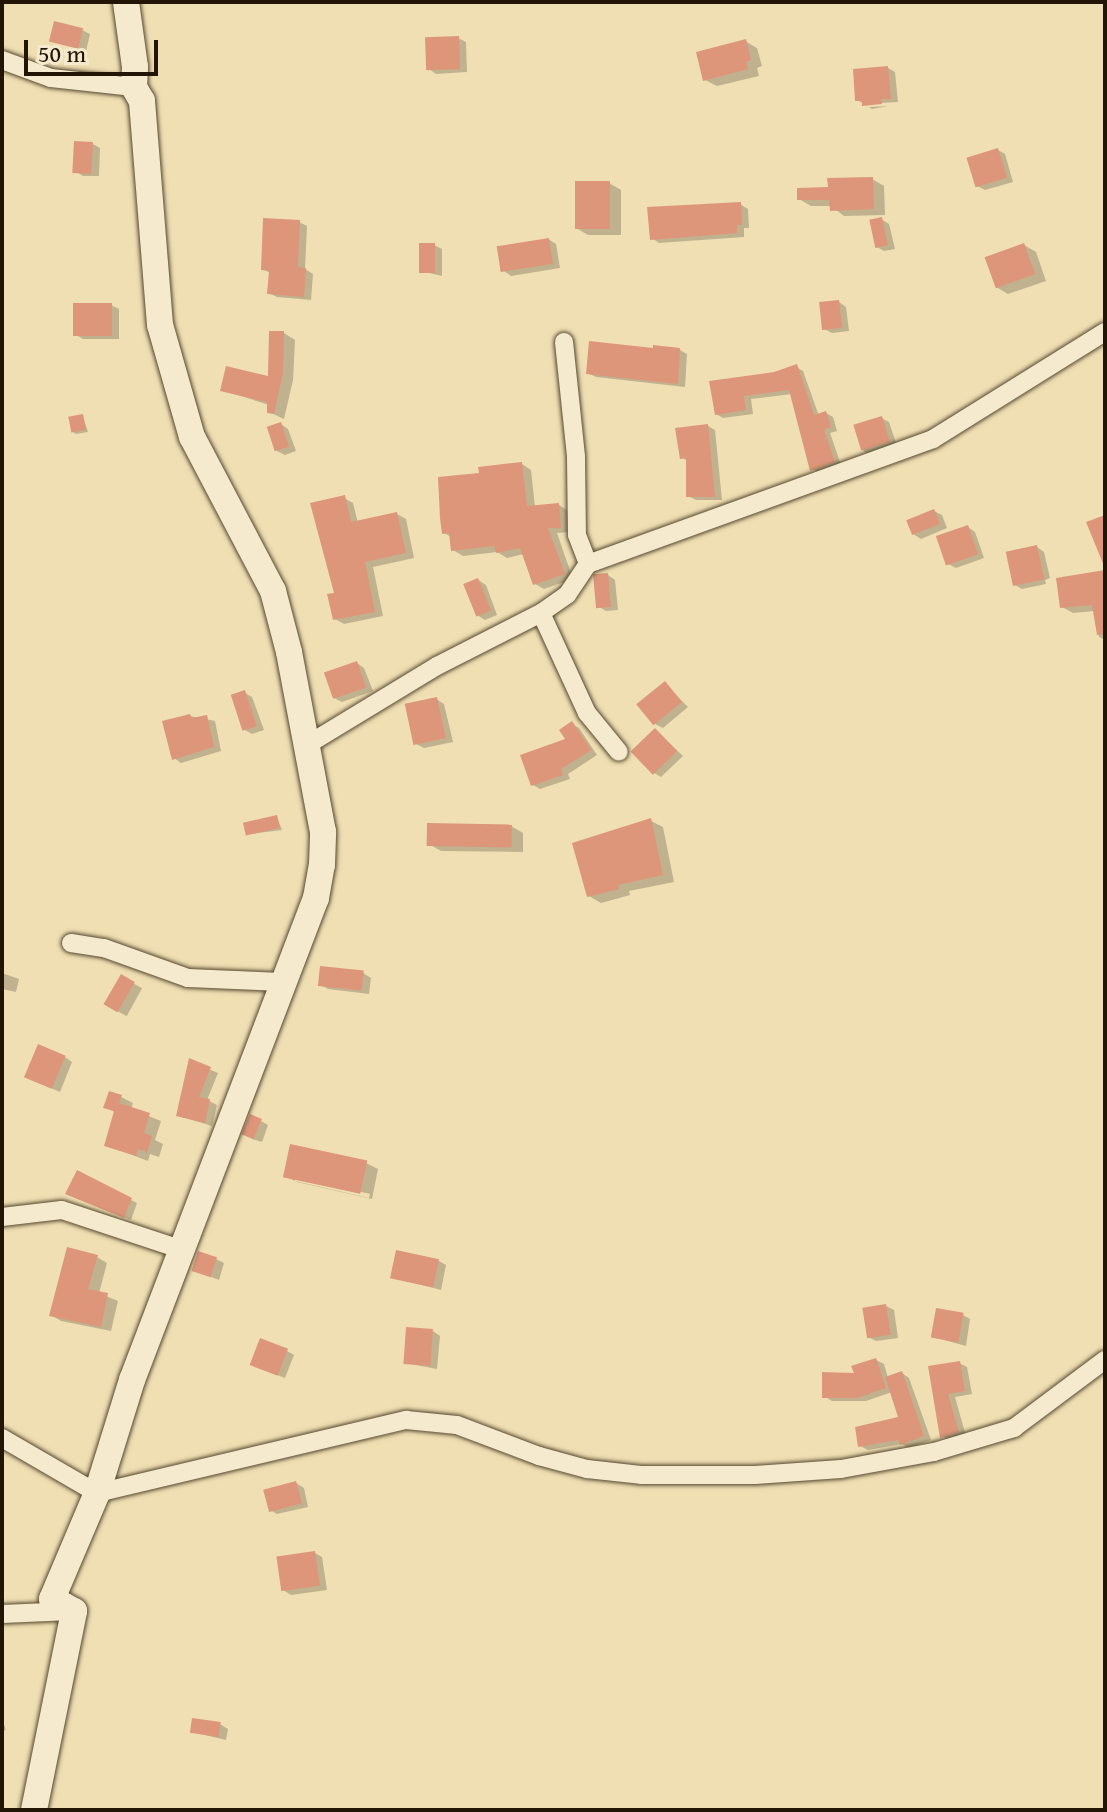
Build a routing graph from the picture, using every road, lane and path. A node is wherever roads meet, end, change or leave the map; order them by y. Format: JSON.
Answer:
{"nodes":[{"id":1,"x":126,"y":2,"type":"edge"},
{"id":2,"x":2,"y":60,"type":"edge"},
{"id":3,"x":134,"y":87,"type":"junction"},
{"id":4,"x":1105,"y":332,"type":"edge"},
{"id":5,"x":564,"y":342,"type":"dead end"},
{"id":6,"x":588,"y":564,"type":"junction"},
{"id":7,"x":541,"y":613,"type":"junction"},
{"id":8,"x":307,"y":745,"type":"junction"},
{"id":9,"x":619,"y":752,"type":"dead end"},
{"id":10,"x":71,"y":943,"type":"dead end"},
{"id":11,"x":282,"y":982,"type":"junction"},
{"id":12,"x":2,"y":1217,"type":"edge"},
{"id":13,"x":183,"y":1250,"type":"junction"},
{"id":14,"x":1105,"y":1360,"type":"edge"},
{"id":15,"x":2,"y":1438,"type":"edge"},
{"id":16,"x":97,"y":1493,"type":"junction"},
{"id":17,"x":74,"y":1611,"type":"junction"},
{"id":18,"x":2,"y":1614,"type":"edge"},
{"id":19,"x":34,"y":1810,"type":"edge"}],
"edges":[{"from":1,"to":3,"type":"street"},
{"from":2,"to":3,"type":"street"},
{"from":3,"to":8,"type":"street"},
{"from":4,"to":6,"type":"street"},
{"from":5,"to":6,"type":"street"},
{"from":6,"to":7,"type":"street"},
{"from":7,"to":8,"type":"street"},
{"from":7,"to":9,"type":"street"},
{"from":8,"to":11,"type":"street"},
{"from":10,"to":11,"type":"street"},
{"from":11,"to":13,"type":"street"},
{"from":12,"to":13,"type":"street"},
{"from":13,"to":16,"type":"street"},
{"from":14,"to":16,"type":"street"},
{"from":15,"to":16,"type":"street"},
{"from":16,"to":17,"type":"street"},
{"from":17,"to":18,"type":"street"},
{"from":17,"to":19,"type":"street"}]}
